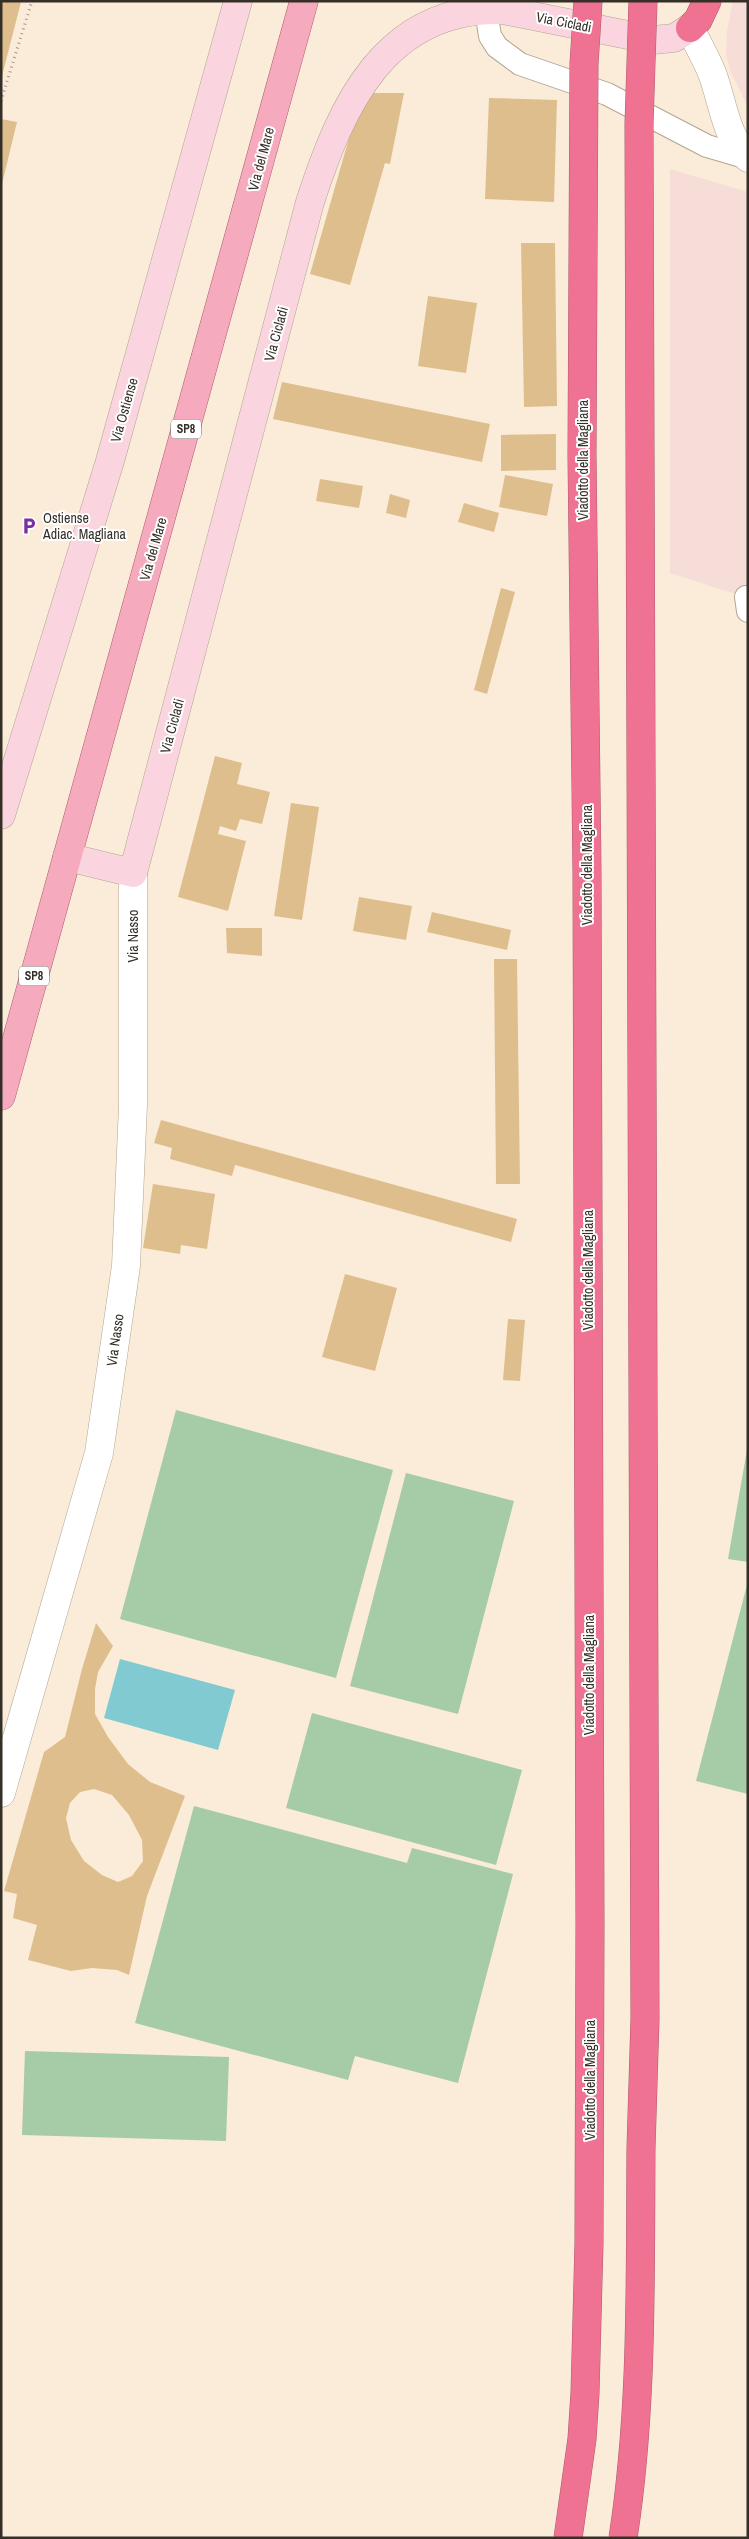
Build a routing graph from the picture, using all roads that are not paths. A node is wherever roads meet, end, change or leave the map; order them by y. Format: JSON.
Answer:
{"nodes":[{"id":1,"x":238,"y":1,"type":"edge"},
{"id":2,"x":304,"y":1,"type":"edge"},
{"id":3,"x":588,"y":1,"type":"edge"},
{"id":4,"x":642,"y":1,"type":"edge"},
{"id":5,"x":707,"y":1,"type":"edge"},
{"id":6,"x":487,"y":6,"type":"edge"},
{"id":7,"x":690,"y":28,"type":"junction"},
{"id":8,"x":748,"y":158,"type":"edge"},
{"id":9,"x":1,"y":815,"type":"edge"},
{"id":10,"x":67,"y":857,"type":"junction"},
{"id":11,"x":133,"y":873,"type":"junction"},
{"id":12,"x":1,"y":1096,"type":"edge"},
{"id":13,"x":1,"y":1793,"type":"edge"},
{"id":14,"x":568,"y":2538,"type":"edge"},
{"id":15,"x":623,"y":2538,"type":"edge"}],
"edges":[{"from":1,"to":9,"type":"street","name":"Via Ostiense"},
{"from":2,"to":10,"type":"main road","name":"Via del Mare","number":"SP8"},
{"from":3,"to":14,"type":"highway","name":"Viadotto della Magliana","bridge":true},
{"from":4,"to":15,"type":"highway","bridge":true},
{"from":5,"to":7,"type":"highway"},
{"from":6,"to":7,"type":"street","name":"Via Cicladi"},
{"from":6,"to":8,"type":"lane"},
{"from":6,"to":11,"type":"street","name":"Via Cicladi"},
{"from":7,"to":8,"type":"street"},
{"from":10,"to":11,"type":"street"},
{"from":10,"to":12,"type":"main road","name":"Via del Mare","number":"SP8"},
{"from":11,"to":13,"type":"street","name":"Via Nasso"}]}
